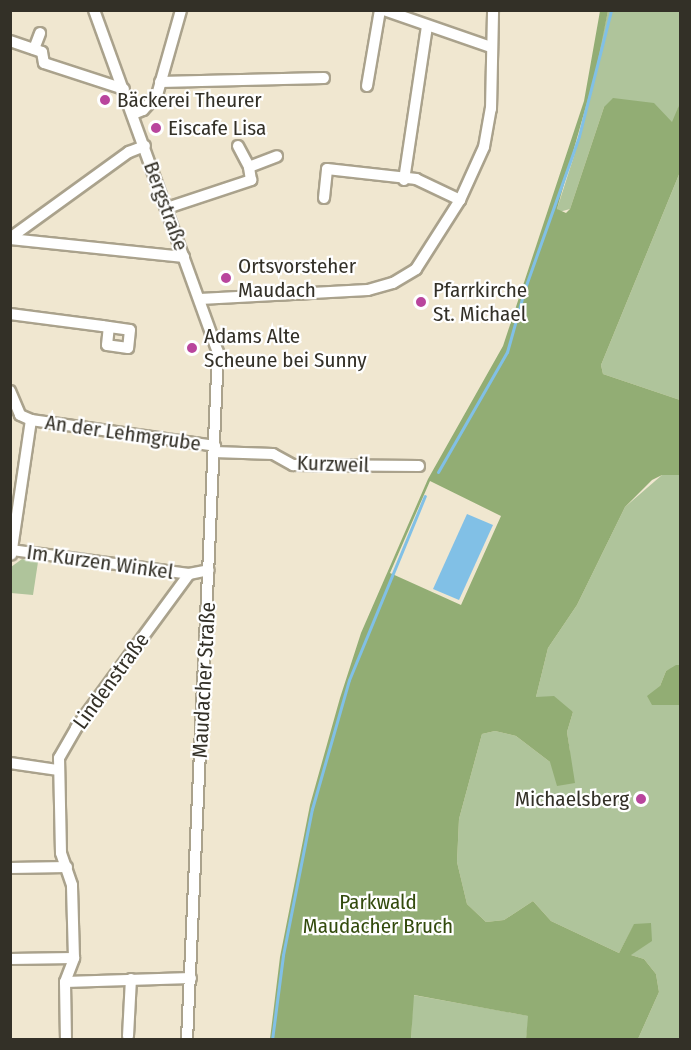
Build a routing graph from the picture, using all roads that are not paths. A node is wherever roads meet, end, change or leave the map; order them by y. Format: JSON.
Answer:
{"nodes":[{"id":1,"x":94,"y":10,"type":"edge"},
{"id":2,"x":181,"y":10,"type":"edge"},
{"id":3,"x":382,"y":10,"type":"edge"},
{"id":4,"x":493,"y":10,"type":"edge"},
{"id":5,"x":427,"y":26,"type":"junction"},
{"id":6,"x":40,"y":33,"type":"dead end"},
{"id":7,"x":10,"y":41,"type":"edge"},
{"id":8,"x":491,"y":47,"type":"junction"},
{"id":9,"x":34,"y":49,"type":"junction"},
{"id":10,"x":324,"y":78,"type":"dead end"},
{"id":11,"x":160,"y":82,"type":"junction"},
{"id":12,"x":367,"y":86,"type":"dead end"},
{"id":13,"x":124,"y":89,"type":"junction"},
{"id":14,"x":133,"y":114,"type":"junction"},
{"id":15,"x":145,"y":146,"type":"junction"},
{"id":16,"x":238,"y":146,"type":"dead end"},
{"id":17,"x":277,"y":156,"type":"dead end"},
{"id":18,"x":249,"y":167,"type":"junction"},
{"id":19,"x":404,"y":180,"type":"junction"},
{"id":20,"x":324,"y":198,"type":"dead end"},
{"id":21,"x":460,"y":200,"type":"junction"},
{"id":22,"x":167,"y":208,"type":"junction"},
{"id":23,"x":10,"y":238,"type":"edge"},
{"id":24,"x":184,"y":257,"type":"junction"},
{"id":25,"x":200,"y":299,"type":"junction"},
{"id":26,"x":10,"y":314,"type":"edge"},
{"id":27,"x":208,"y":323,"type":"joint"},
{"id":28,"x":109,"y":327,"type":"dead end"},
{"id":29,"x":10,"y":391,"type":"edge"},
{"id":30,"x":30,"y":420,"type":"junction"},
{"id":31,"x":214,"y":449,"type":"junction"},
{"id":32,"x":419,"y":466,"type":"dead end"},
{"id":33,"x":14,"y":512,"type":"edge"},
{"id":34,"x":11,"y":553,"type":"edge"},
{"id":35,"x":209,"y":570,"type":"junction"},
{"id":36,"x":189,"y":574,"type":"junction"},
{"id":37,"x":10,"y":763,"type":"edge"},
{"id":38,"x":58,"y":770,"type":"junction"},
{"id":39,"x":67,"y":867,"type":"junction"},
{"id":40,"x":10,"y":868,"type":"edge"},
{"id":41,"x":74,"y":958,"type":"junction"},
{"id":42,"x":10,"y":959,"type":"edge"},
{"id":43,"x":191,"y":978,"type":"junction"},
{"id":44,"x":131,"y":979,"type":"junction"},
{"id":45,"x":65,"y":982,"type":"junction"},
{"id":46,"x":128,"y":1036,"type":"dead end"},
{"id":47,"x":66,"y":1040,"type":"edge"},
{"id":48,"x":187,"y":1040,"type":"edge"}],
"edges":[{"from":1,"to":13,"type":"street","name":"Bergstraße"},
{"from":2,"to":11,"type":"street"},
{"from":3,"to":5,"type":"street"},
{"from":3,"to":12,"type":"street"},
{"from":4,"to":8,"type":"street"},
{"from":5,"to":8,"type":"street"},
{"from":5,"to":19,"type":"street"},
{"from":6,"to":9,"type":"street"},
{"from":7,"to":9,"type":"street"},
{"from":8,"to":21,"type":"street"},
{"from":9,"to":13,"type":"street"},
{"from":10,"to":11,"type":"street"},
{"from":11,"to":14,"type":"street"},
{"from":13,"to":14,"type":"street","name":"Bergstraße"},
{"from":14,"to":15,"type":"street","name":"Bergstraße"},
{"from":15,"to":22,"type":"street","name":"Bergstraße"},
{"from":15,"to":23,"type":"street"},
{"from":16,"to":18,"type":"street"},
{"from":17,"to":18,"type":"street"},
{"from":18,"to":22,"type":"street"},
{"from":19,"to":20,"type":"street"},
{"from":19,"to":21,"type":"street"},
{"from":21,"to":25,"type":"street"},
{"from":22,"to":24,"type":"street","name":"Bergstraße"},
{"from":23,"to":24,"type":"street"},
{"from":24,"to":25,"type":"street","name":"Bergstraße"},
{"from":25,"to":27,"type":"street","name":"Bergstraße"},
{"from":26,"to":28,"type":"street"},
{"from":27,"to":31,"type":"street","name":"Maudacher Straße"},
{"from":29,"to":30,"type":"street"},
{"from":30,"to":31,"type":"street","name":"An der Lehmgrube"},
{"from":30,"to":33,"type":"street"},
{"from":31,"to":32,"type":"street","name":"Kurzweil"},
{"from":31,"to":35,"type":"street","name":"Maudacher Straße"},
{"from":33,"to":34,"type":"street"},
{"from":34,"to":36,"type":"street","name":"Im Kurzen Winkel"},
{"from":35,"to":36,"type":"street"},
{"from":35,"to":43,"type":"street","name":"Maudacher Straße"},
{"from":36,"to":38,"type":"street","name":"Lindenstraße"},
{"from":37,"to":38,"type":"street"},
{"from":38,"to":39,"type":"street","name":"Lindenstraße"},
{"from":39,"to":40,"type":"street"},
{"from":39,"to":41,"type":"street","name":"Lindenstraße"},
{"from":41,"to":42,"type":"street"},
{"from":41,"to":45,"type":"street"},
{"from":43,"to":44,"type":"street"},
{"from":43,"to":48,"type":"street","name":"Maudacher Straße"},
{"from":44,"to":45,"type":"street"},
{"from":44,"to":46,"type":"street"},
{"from":45,"to":47,"type":"street"}]}
